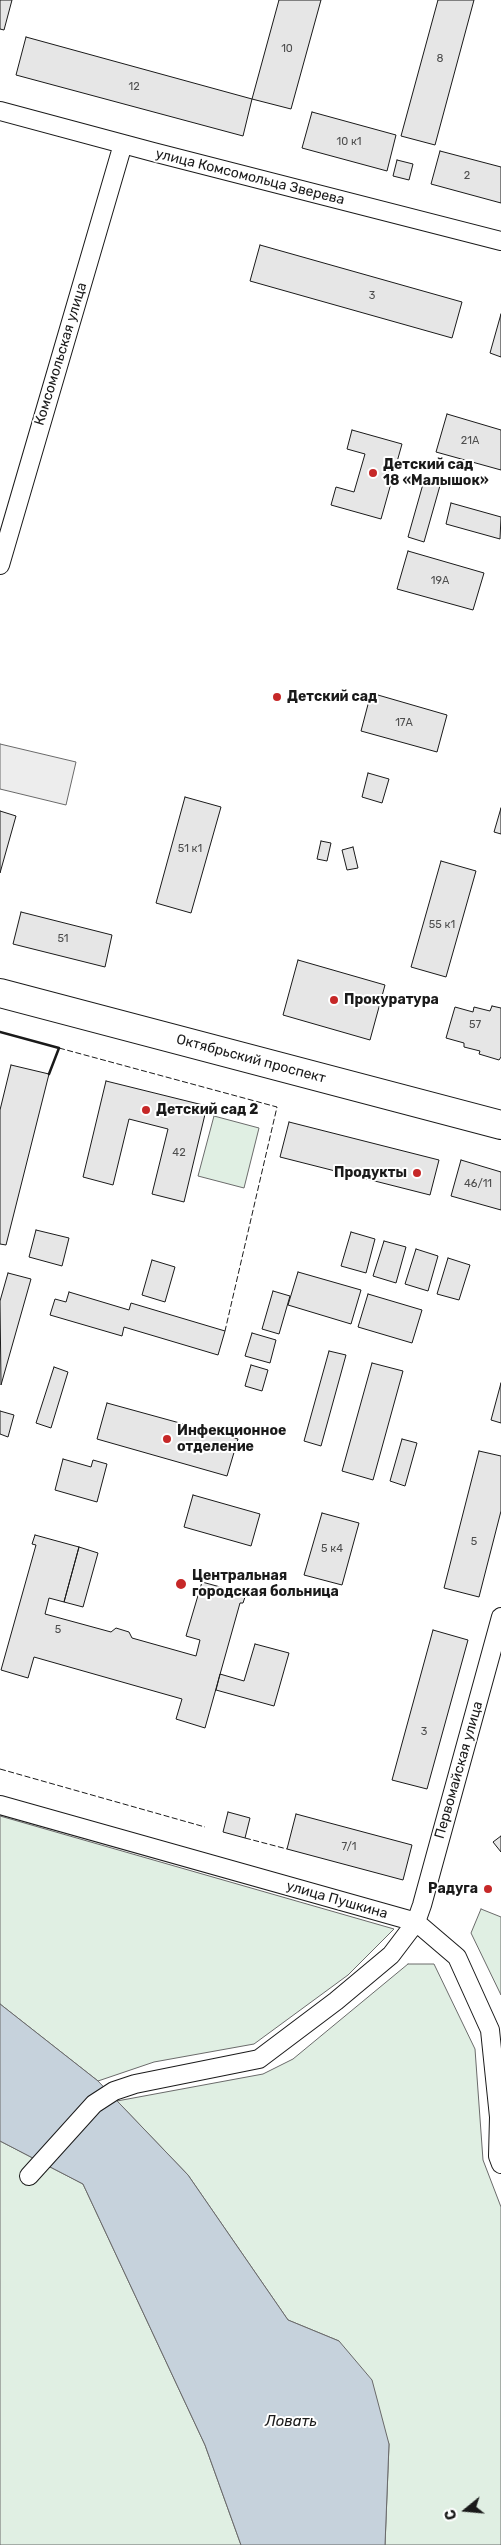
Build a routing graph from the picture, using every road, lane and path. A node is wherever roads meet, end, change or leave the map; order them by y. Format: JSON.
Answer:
{"nodes":[{"id":1,"x":0,"y":111,"type":"edge"},
{"id":2,"x":123,"y":144,"type":"junction"},
{"id":3,"x":501,"y":240,"type":"edge"},
{"id":4,"x":0,"y":565,"type":"edge"},
{"id":5,"x":0,"y":993,"type":"edge"},
{"id":6,"x":501,"y":1125,"type":"edge"},
{"id":7,"x":501,"y":1618,"type":"edge"},
{"id":8,"x":0,"y":1805,"type":"edge"},
{"id":9,"x":416,"y":1922,"type":"junction"},
{"id":10,"x":500,"y":2117,"type":"edge"},
{"id":11,"x":501,"y":2164,"type":"edge"},
{"id":12,"x":29,"y":2176,"type":"dead end"}],
"edges":[{"from":1,"to":2,"type":"street","name":"улица Комсомольца Зверева"},
{"from":2,"to":3,"type":"street","name":"улица Комсомольца Зверева"},
{"from":2,"to":4,"type":"street","name":"Комсомольская улица"},
{"from":5,"to":6,"type":"main road","name":"Октябрьский проспект"},
{"from":7,"to":9,"type":"street","name":"Первомайская улица"},
{"from":8,"to":9,"type":"street","name":"улица Пушкина"},
{"from":9,"to":10,"type":"street","name":"улица Пушкина"},
{"from":9,"to":12,"type":"street"},
{"from":10,"to":11,"type":"street","name":"улица Пушкина"}]}
